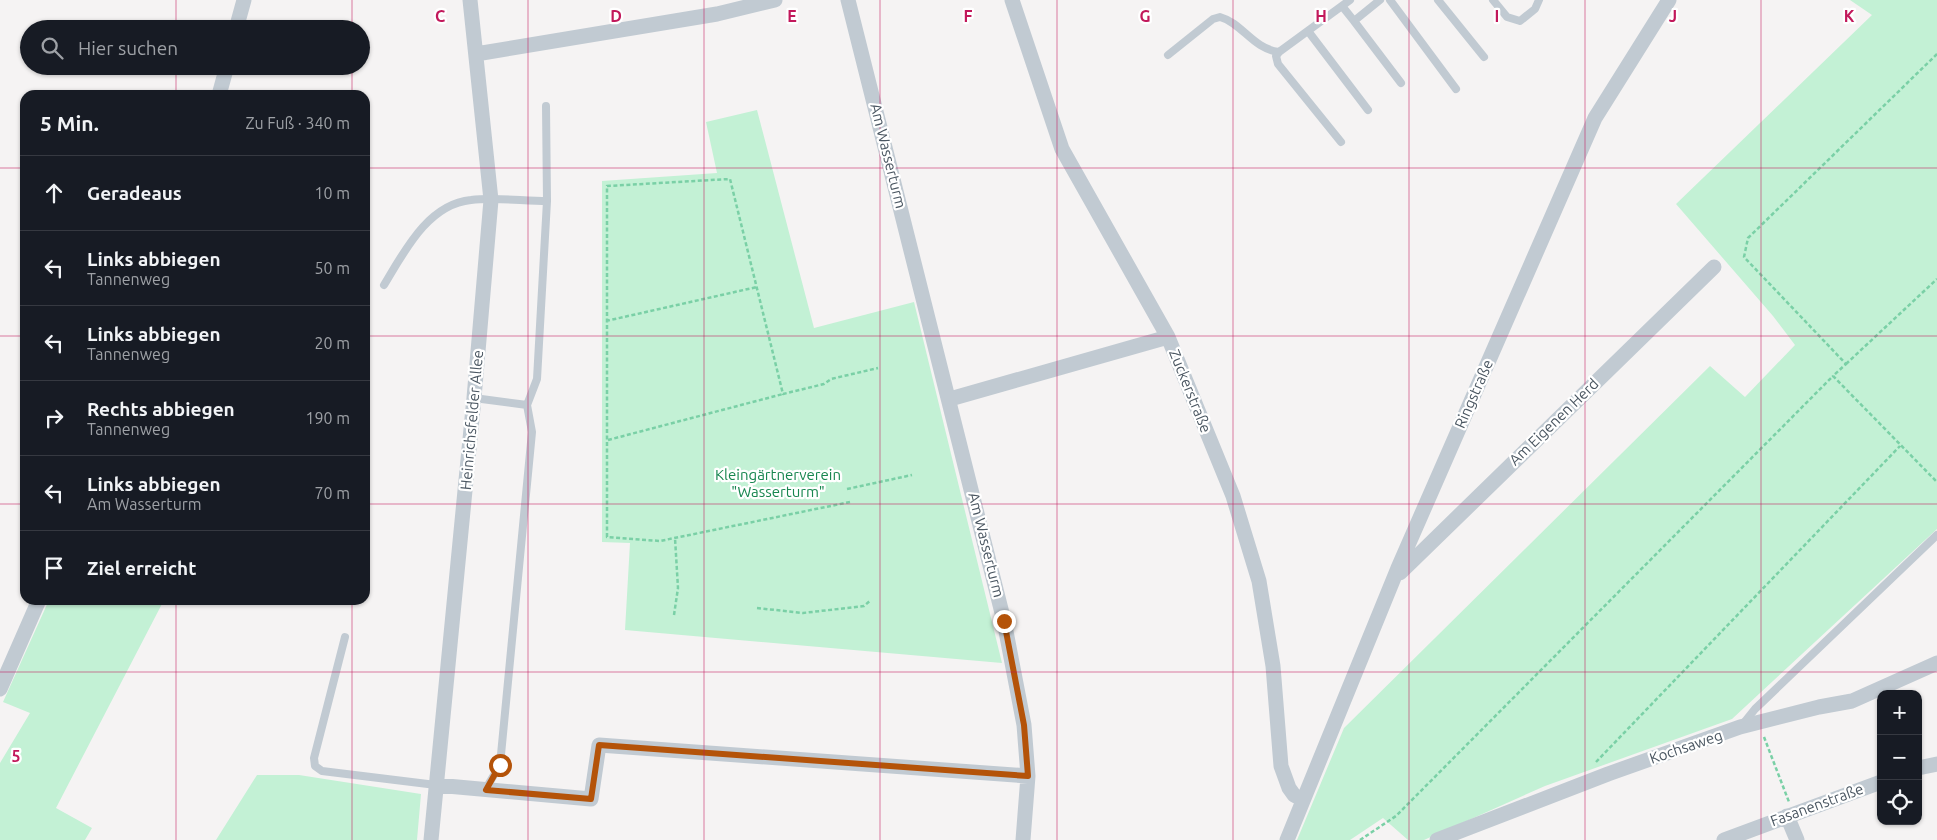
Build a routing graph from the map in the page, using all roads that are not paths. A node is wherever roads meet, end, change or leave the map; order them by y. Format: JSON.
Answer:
{"nodes":[{"id":1,"x":244,"y":0,"type":"edge"},
{"id":2,"x":470,"y":0,"type":"edge"},
{"id":3,"x":775,"y":0,"type":"edge"},
{"id":4,"x":848,"y":0,"type":"edge"},
{"id":5,"x":1012,"y":0,"type":"edge"},
{"id":6,"x":1350,"y":0,"type":"edge"},
{"id":7,"x":1380,"y":0,"type":"edge"},
{"id":8,"x":1390,"y":0,"type":"edge"},
{"id":9,"x":1438,"y":0,"type":"edge"},
{"id":10,"x":1493,"y":0,"type":"edge"},
{"id":11,"x":1539,"y":0,"type":"edge"},
{"id":12,"x":1669,"y":0,"type":"edge"},
{"id":13,"x":1342,"y":6,"type":"junction"},
{"id":14,"x":238,"y":20,"type":"edge"},
{"id":15,"x":1354,"y":20,"type":"junction"},
{"id":16,"x":1308,"y":31,"type":"junction"},
{"id":17,"x":1279,"y":52,"type":"junction"},
{"id":18,"x":476,"y":54,"type":"junction"},
{"id":19,"x":1168,"y":55,"type":"dead end"},
{"id":20,"x":1484,"y":57,"type":"dead end"},
{"id":21,"x":224,"y":75,"type":"edge"},
{"id":22,"x":1401,"y":82,"type":"dead end"},
{"id":23,"x":1456,"y":89,"type":"dead end"},
{"id":24,"x":221,"y":90,"type":"edge"},
{"id":25,"x":546,"y":106,"type":"dead end"},
{"id":26,"x":1368,"y":110,"type":"dead end"},
{"id":27,"x":1341,"y":142,"type":"dead end"},
{"id":28,"x":490,"y":200,"type":"junction"},
{"id":29,"x":548,"y":201,"type":"junction"},
{"id":30,"x":1714,"y":267,"type":"dead end"},
{"id":31,"x":384,"y":285,"type":"dead end"},
{"id":32,"x":1168,"y":337,"type":"junction"},
{"id":33,"x":474,"y":398,"type":"junction"},
{"id":34,"x":950,"y":399,"type":"junction"},
{"id":35,"x":527,"y":405,"type":"junction"},
{"id":36,"x":1937,"y":535,"type":"edge"},
{"id":37,"x":1395,"y":578,"type":"junction"},
{"id":38,"x":37,"y":605,"type":"edge"},
{"id":39,"x":345,"y":638,"type":"dead end"},
{"id":40,"x":1937,"y":663,"type":"edge"},
{"id":41,"x":0,"y":689,"type":"edge"},
{"id":42,"x":1740,"y":727,"type":"junction"},
{"id":43,"x":1937,"y":764,"type":"edge"},
{"id":44,"x":1922,"y":767,"type":"edge"},
{"id":45,"x":1028,"y":776,"type":"junction"},
{"id":46,"x":1877,"y":783,"type":"edge"},
{"id":47,"x":436,"y":785,"type":"junction"},
{"id":48,"x":486,"y":790,"type":"junction"},
{"id":49,"x":1303,"y":800,"type":"junction"},
{"id":50,"x":1790,"y":814,"type":"junction"},
{"id":51,"x":431,"y":840,"type":"edge"},
{"id":52,"x":1023,"y":840,"type":"edge"},
{"id":53,"x":1287,"y":840,"type":"edge"},
{"id":54,"x":1437,"y":840,"type":"edge"},
{"id":55,"x":1724,"y":840,"type":"edge"},
{"id":56,"x":1797,"y":840,"type":"edge"}],
"edges":[{"from":1,"to":14,"type":"street"},
{"from":2,"to":18,"type":"street","name":"Heinrichsfelder Allee"},
{"from":3,"to":18,"type":"street"},
{"from":4,"to":34,"type":"street","name":"Am Wasserturm"},
{"from":5,"to":32,"type":"street","name":"Zuckerstraße"},
{"from":6,"to":13,"type":"lane"},
{"from":7,"to":15,"type":"lane"},
{"from":8,"to":23,"type":"lane"},
{"from":9,"to":20,"type":"lane"},
{"from":10,"to":11,"type":"lane"},
{"from":12,"to":37,"type":"street","name":"Ringstraße"},
{"from":13,"to":15,"type":"lane"},
{"from":13,"to":16,"type":"lane"},
{"from":15,"to":22,"type":"lane"},
{"from":16,"to":17,"type":"lane"},
{"from":16,"to":26,"type":"lane"},
{"from":17,"to":19,"type":"lane"},
{"from":17,"to":27,"type":"lane"},
{"from":18,"to":28,"type":"street","name":"Heinrichsfelder Allee"},
{"from":21,"to":24,"type":"street"},
{"from":25,"to":29,"type":"lane"},
{"from":28,"to":29,"type":"lane"},
{"from":28,"to":31,"type":"lane"},
{"from":28,"to":33,"type":"street","name":"Heinrichsfelder Allee"},
{"from":29,"to":35,"type":"lane"},
{"from":30,"to":37,"type":"street","name":"Am Eigenen Herd"},
{"from":32,"to":34,"type":"street"},
{"from":32,"to":49,"type":"street","name":"Zuckerstraße"},
{"from":33,"to":35,"type":"lane"},
{"from":33,"to":47,"type":"street","name":"Heinrichsfelder Allee"},
{"from":34,"to":45,"type":"street","name":"Am Wasserturm"},
{"from":35,"to":48,"type":"lane"},
{"from":36,"to":42,"type":"lane"},
{"from":37,"to":49,"type":"street","name":"Ringstraße"},
{"from":38,"to":41,"type":"street"},
{"from":39,"to":47,"type":"lane"},
{"from":40,"to":42,"type":"street","name":"Kochsaweg"},
{"from":42,"to":54,"type":"street","name":"Kochsaweg"},
{"from":43,"to":44,"type":"street"},
{"from":45,"to":48,"type":"street"},
{"from":45,"to":52,"type":"street","name":"Am Wasserturm"},
{"from":46,"to":50,"type":"street","name":"Fasanenstraße"},
{"from":47,"to":48,"type":"street"},
{"from":47,"to":51,"type":"street","name":"Heinrichsfelder Allee"},
{"from":49,"to":53,"type":"street","name":"Ringstraße"},
{"from":50,"to":55,"type":"street","name":"Fasanenstraße"},
{"from":50,"to":56,"type":"street"}]}
